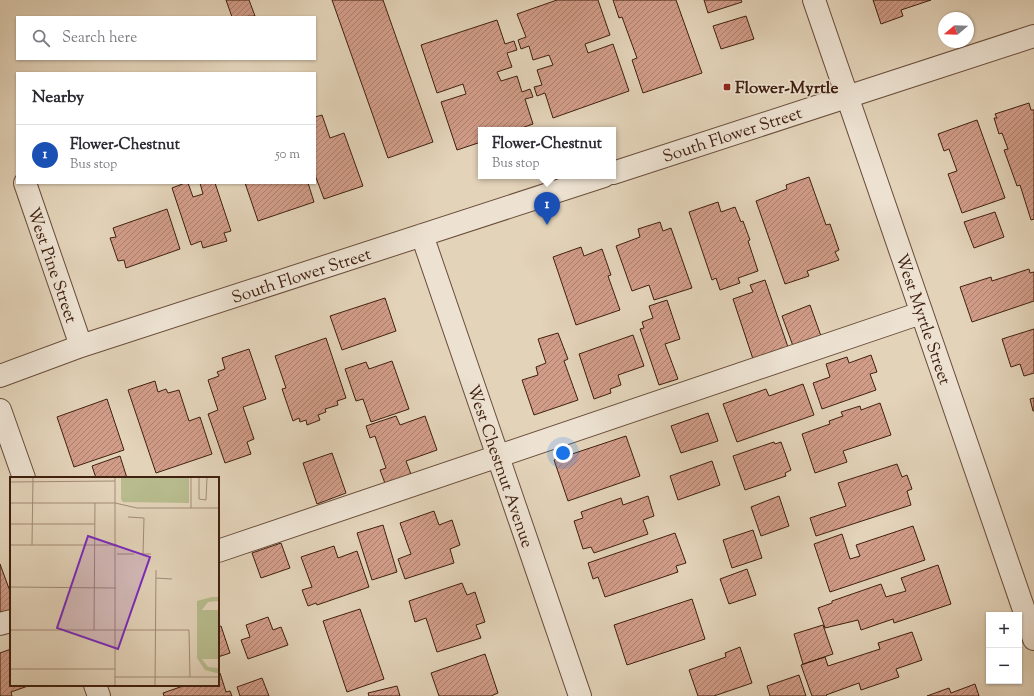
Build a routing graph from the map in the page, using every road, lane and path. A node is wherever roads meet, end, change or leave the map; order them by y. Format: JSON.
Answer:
{"nodes":[{"id":1,"x":814,"y":0,"type":"edge"},
{"id":2,"x":1034,"y":36,"type":"edge"},
{"id":3,"x":847,"y":97,"type":"junction"},
{"id":4,"x":616,"y":172,"type":"edge"},
{"id":5,"x":595,"y":179,"type":"edge"},
{"id":6,"x":25,"y":184,"type":"edge"},
{"id":7,"x":422,"y":235,"type":"junction"},
{"id":8,"x":922,"y":313,"type":"junction"},
{"id":9,"x":81,"y":346,"type":"junction"},
{"id":10,"x":0,"y":376,"type":"edge"},
{"id":11,"x":0,"y":410,"type":"edge"},
{"id":12,"x":498,"y":456,"type":"junction"},
{"id":13,"x":24,"y":477,"type":"edge"},
{"id":14,"x":219,"y":550,"type":"edge"},
{"id":15,"x":10,"y":620,"type":"edge"},
{"id":16,"x":0,"y":624,"type":"edge"},
{"id":17,"x":1034,"y":639,"type":"edge"},
{"id":18,"x":95,"y":686,"type":"edge"},
{"id":19,"x":99,"y":696,"type":"edge"},
{"id":20,"x":580,"y":696,"type":"edge"}],
"edges":[{"from":1,"to":3,"type":"street","name":"West Myrtle Street"},
{"from":2,"to":3,"type":"street","name":"South Flower Street"},
{"from":3,"to":4,"type":"street","name":"South Flower Street"},
{"from":3,"to":8,"type":"street","name":"West Myrtle Street"},
{"from":5,"to":7,"type":"street","name":"South Flower Street"},
{"from":6,"to":9,"type":"street","name":"West Pine Street"},
{"from":7,"to":9,"type":"street","name":"South Flower Street"},
{"from":7,"to":12,"type":"street","name":"West Chestnut Avenue"},
{"from":8,"to":12,"type":"street"},
{"from":8,"to":17,"type":"street","name":"West Myrtle Street"},
{"from":9,"to":10,"type":"street","name":"South Flower Street"},
{"from":11,"to":13,"type":"street"},
{"from":12,"to":14,"type":"street"},
{"from":12,"to":20,"type":"street","name":"West Chestnut Avenue"},
{"from":15,"to":16,"type":"street"},
{"from":18,"to":19,"type":"street"}]}
